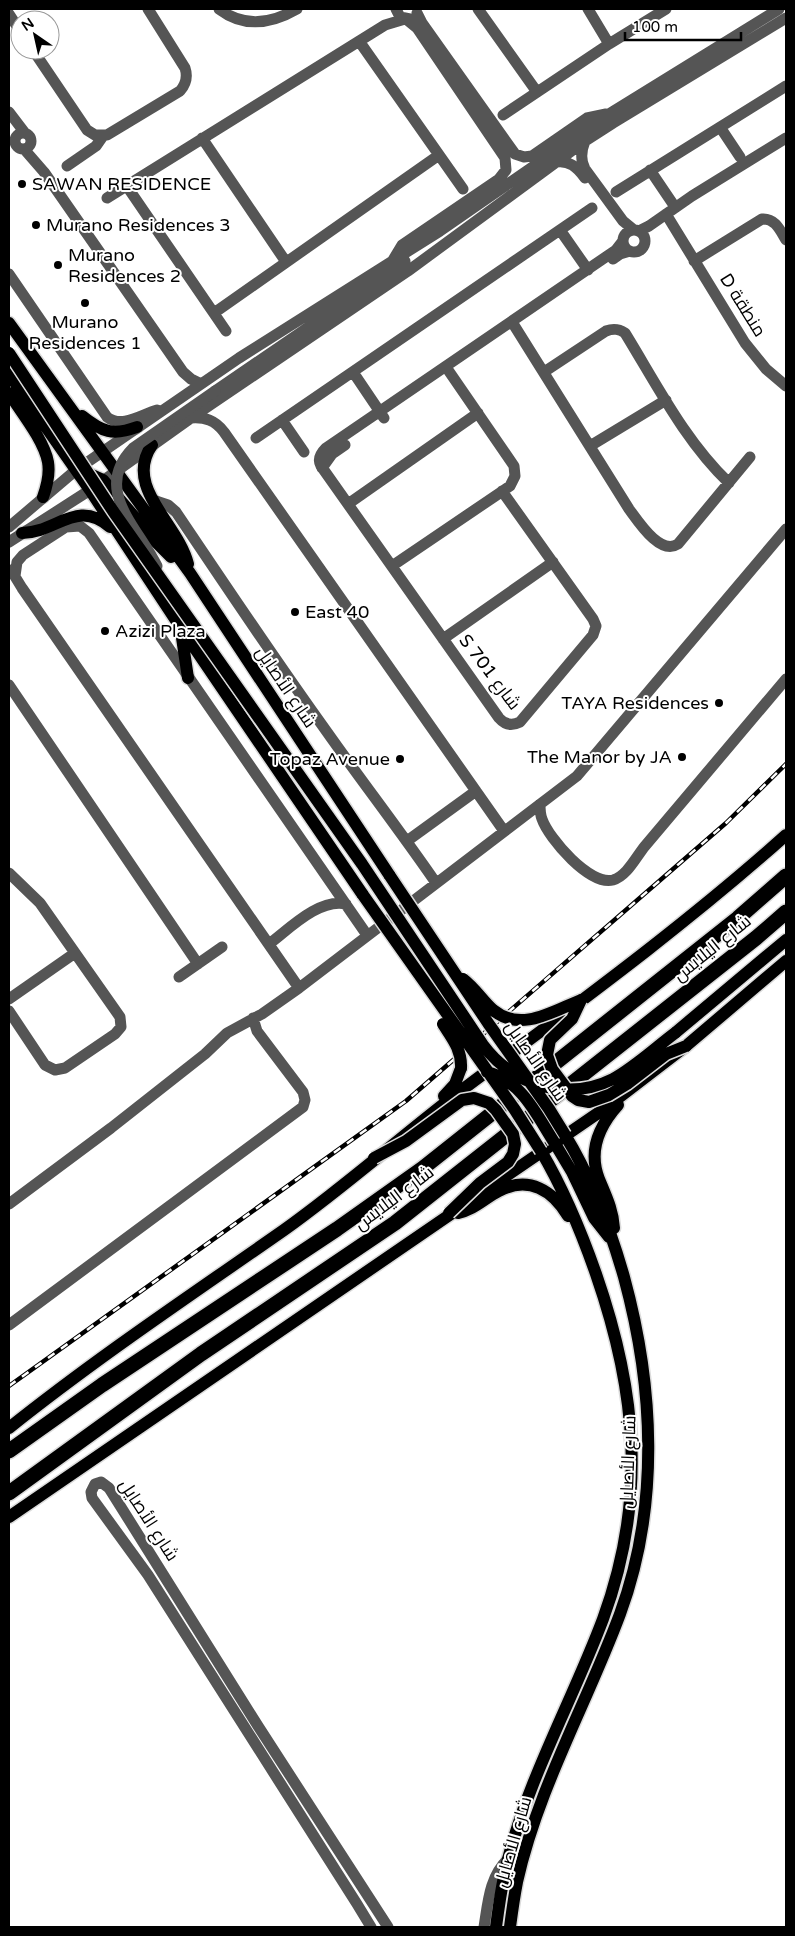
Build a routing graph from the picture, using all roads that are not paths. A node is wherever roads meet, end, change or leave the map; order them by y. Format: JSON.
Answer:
{"nodes":[{"id":1,"x":148,"y":9,"type":"edge"},
{"id":2,"x":219,"y":9,"type":"edge"},
{"id":3,"x":297,"y":9,"type":"edge"},
{"id":4,"x":396,"y":9,"type":"edge"},
{"id":5,"x":478,"y":9,"type":"edge"},
{"id":6,"x":588,"y":9,"type":"edge"},
{"id":7,"x":666,"y":9,"type":"edge"},
{"id":8,"x":779,"y":9,"type":"edge"},
{"id":9,"x":418,"y":11,"type":"edge"},
{"id":10,"x":786,"y":18,"type":"edge"},
{"id":11,"x":406,"y":19,"type":"junction"},
{"id":12,"x":385,"y":25,"type":"junction"},
{"id":13,"x":360,"y":41,"type":"junction"},
{"id":14,"x":609,"y":44,"type":"junction"},
{"id":15,"x":40,"y":60,"type":"edge"},
{"id":16,"x":786,"y":86,"type":"edge"},
{"id":17,"x":537,"y":92,"type":"junction"},
{"id":18,"x":9,"y":112,"type":"edge"},
{"id":19,"x":609,"y":114,"type":"junction"},
{"id":20,"x":503,"y":116,"type":"dead end"},
{"id":21,"x":720,"y":126,"type":"junction"},
{"id":22,"x":494,"y":132,"type":"junction"},
{"id":23,"x":103,"y":136,"type":"junction"},
{"id":24,"x":202,"y":138,"type":"junction"},
{"id":25,"x":786,"y":138,"type":"edge"},
{"id":26,"x":585,"y":141,"type":"junction"},
{"id":27,"x":21,"y":142,"type":"edge"},
{"id":28,"x":786,"y":144,"type":"edge"},
{"id":29,"x":9,"y":153,"type":"edge"},
{"id":30,"x":439,"y":155,"type":"junction"},
{"id":31,"x":740,"y":156,"type":"dead end"},
{"id":32,"x":556,"y":162,"type":"junction"},
{"id":33,"x":66,"y":166,"type":"dead end"},
{"id":34,"x":650,"y":170,"type":"junction"},
{"id":35,"x":126,"y":185,"type":"junction"},
{"id":36,"x":462,"y":188,"type":"dead end"},
{"id":37,"x":616,"y":192,"type":"dead end"},
{"id":38,"x":107,"y":198,"type":"dead end"},
{"id":39,"x":676,"y":207,"type":"junction"},
{"id":40,"x":592,"y":208,"type":"dead end"},
{"id":41,"x":667,"y":216,"type":"junction"},
{"id":42,"x":560,"y":230,"type":"junction"},
{"id":43,"x":440,"y":231,"type":"junction"},
{"id":44,"x":633,"y":238,"type":"junction"},
{"id":45,"x":786,"y":240,"type":"edge"},
{"id":46,"x":394,"y":260,"type":"junction"},
{"id":47,"x":694,"y":261,"type":"junction"},
{"id":48,"x":286,"y":262,"type":"junction"},
{"id":49,"x":588,"y":270,"type":"junction"},
{"id":50,"x":9,"y":274,"type":"edge"},
{"id":51,"x":214,"y":313,"type":"junction"},
{"id":52,"x":9,"y":323,"type":"edge"},
{"id":53,"x":514,"y":324,"type":"junction"},
{"id":54,"x":226,"y":331,"type":"dead end"},
{"id":55,"x":9,"y":354,"type":"edge"},
{"id":56,"x":448,"y":370,"type":"junction"},
{"id":57,"x":183,"y":372,"type":"junction"},
{"id":58,"x":353,"y":372,"type":"junction"},
{"id":59,"x":544,"y":372,"type":"junction"},
{"id":60,"x":9,"y":374,"type":"edge"},
{"id":61,"x":201,"y":384,"type":"junction"},
{"id":62,"x":786,"y":386,"type":"edge"},
{"id":63,"x":9,"y":393,"type":"edge"},
{"id":64,"x":185,"y":395,"type":"junction"},
{"id":65,"x":666,"y":400,"type":"junction"},
{"id":66,"x":71,"y":407,"type":"junction"},
{"id":67,"x":166,"y":408,"type":"junction"},
{"id":68,"x":478,"y":413,"type":"junction"},
{"id":69,"x":382,"y":415,"type":"junction"},
{"id":70,"x":190,"y":418,"type":"junction"},
{"id":71,"x":282,"y":420,"type":"junction"},
{"id":72,"x":137,"y":427,"type":"junction"},
{"id":73,"x":256,"y":438,"type":"dead end"},
{"id":74,"x":152,"y":445,"type":"junction"},
{"id":75,"x":590,"y":446,"type":"junction"},
{"id":76,"x":102,"y":451,"type":"junction"},
{"id":77,"x":304,"y":452,"type":"dead end"},
{"id":78,"x":750,"y":457,"type":"dead end"},
{"id":79,"x":76,"y":470,"type":"junction"},
{"id":80,"x":117,"y":470,"type":"junction"},
{"id":81,"x":103,"y":480,"type":"junction"},
{"id":82,"x":729,"y":483,"type":"junction"},
{"id":83,"x":90,"y":490,"type":"junction"},
{"id":84,"x":502,"y":491,"type":"junction"},
{"id":85,"x":42,"y":497,"type":"junction"},
{"id":86,"x":153,"y":500,"type":"junction"},
{"id":87,"x":348,"y":504,"type":"junction"},
{"id":88,"x":9,"y":527,"type":"edge"},
{"id":89,"x":786,"y":529,"type":"edge"},
{"id":90,"x":116,"y":532,"type":"junction"},
{"id":91,"x":22,"y":533,"type":"junction"},
{"id":92,"x":9,"y":542,"type":"edge"},
{"id":93,"x":553,"y":562,"type":"junction"},
{"id":94,"x":392,"y":566,"type":"junction"},
{"id":95,"x":11,"y":572,"type":"edge"},
{"id":96,"x":190,"y":573,"type":"junction"},
{"id":97,"x":164,"y":584,"type":"junction"},
{"id":98,"x":181,"y":628,"type":"junction"},
{"id":99,"x":443,"y":638,"type":"junction"},
{"id":100,"x":188,"y":678,"type":"junction"},
{"id":101,"x":786,"y":679,"type":"edge"},
{"id":102,"x":9,"y":685,"type":"edge"},
{"id":103,"x":476,"y":791,"type":"junction"},
{"id":104,"x":540,"y":804,"type":"junction"},
{"id":105,"x":504,"y":831,"type":"junction"},
{"id":106,"x":786,"y":835,"type":"edge"},
{"id":107,"x":407,"y":841,"type":"junction"},
{"id":108,"x":9,"y":873,"type":"edge"},
{"id":109,"x":786,"y":876,"type":"edge"},
{"id":110,"x":332,"y":883,"type":"junction"},
{"id":111,"x":436,"y":884,"type":"junction"},
{"id":112,"x":346,"y":904,"type":"junction"},
{"id":113,"x":322,"y":906,"type":"junction"},
{"id":114,"x":786,"y":912,"type":"edge"},
{"id":115,"x":367,"y":935,"type":"junction"},
{"id":116,"x":786,"y":940,"type":"edge"},
{"id":117,"x":269,"y":944,"type":"junction"},
{"id":118,"x":222,"y":947,"type":"dead end"},
{"id":119,"x":75,"y":953,"type":"junction"},
{"id":120,"x":786,"y":961,"type":"edge"},
{"id":121,"x":198,"y":964,"type":"junction"},
{"id":122,"x":454,"y":973,"type":"junction"},
{"id":123,"x":180,"y":977,"type":"dead end"},
{"id":124,"x":426,"y":985,"type":"junction"},
{"id":125,"x":299,"y":988,"type":"junction"},
{"id":126,"x":9,"y":999,"type":"edge"},
{"id":127,"x":581,"y":1000,"type":"junction"},
{"id":128,"x":9,"y":1011,"type":"edge"},
{"id":129,"x":253,"y":1018,"type":"junction"},
{"id":130,"x":686,"y":1046,"type":"junction"},
{"id":131,"x":511,"y":1054,"type":"junction"},
{"id":132,"x":487,"y":1072,"type":"junction"},
{"id":133,"x":642,"y":1081,"type":"junction"},
{"id":134,"x":410,"y":1130,"type":"junction"},
{"id":135,"x":560,"y":1139,"type":"junction"},
{"id":136,"x":541,"y":1150,"type":"junction"},
{"id":137,"x":374,"y":1158,"type":"junction"},
{"id":138,"x":9,"y":1204,"type":"edge"},
{"id":139,"x":449,"y":1213,"type":"junction"},
{"id":140,"x":581,"y":1232,"type":"junction"},
{"id":141,"x":613,"y":1240,"type":"junction"},
{"id":142,"x":9,"y":1325,"type":"edge"},
{"id":143,"x":9,"y":1428,"type":"edge"},
{"id":144,"x":9,"y":1451,"type":"edge"},
{"id":145,"x":9,"y":1493,"type":"edge"},
{"id":146,"x":9,"y":1517,"type":"edge"},
{"id":147,"x":508,"y":1859,"type":"junction"},
{"id":148,"x":370,"y":1927,"type":"edge"},
{"id":149,"x":388,"y":1927,"type":"edge"},
{"id":150,"x":484,"y":1927,"type":"edge"},
{"id":151,"x":496,"y":1927,"type":"edge"},
{"id":152,"x":510,"y":1927,"type":"edge"}],
"edges":[{"from":1,"to":23,"type":"street"},
{"from":2,"to":3,"type":"street"},
{"from":4,"to":11,"type":"street"},
{"from":4,"to":12,"type":"street"},
{"from":5,"to":17,"type":"street"},
{"from":6,"to":14,"type":"street"},
{"from":7,"to":14,"type":"street"},
{"from":8,"to":19,"type":"street"},
{"from":9,"to":11,"type":"street"},
{"from":9,"to":22,"type":"street"},
{"from":10,"to":26,"type":"street"},
{"from":11,"to":12,"type":"street"},
{"from":11,"to":22,"type":"street"},
{"from":12,"to":13,"type":"street"},
{"from":13,"to":24,"type":"street"},
{"from":13,"to":30,"type":"street"},
{"from":14,"to":17,"type":"street"},
{"from":15,"to":23,"type":"street"},
{"from":16,"to":21,"type":"street"},
{"from":17,"to":20,"type":"street"},
{"from":18,"to":27,"type":"street"},
{"from":19,"to":22,"type":"street"},
{"from":19,"to":43,"type":"street"},
{"from":21,"to":31,"type":"street"},
{"from":21,"to":34,"type":"street"},
{"from":22,"to":46,"type":"street"},
{"from":23,"to":33,"type":"street"},
{"from":24,"to":35,"type":"street"},
{"from":24,"to":48,"type":"street"},
{"from":25,"to":39,"type":"street"},
{"from":26,"to":32,"type":"street"},
{"from":26,"to":44,"type":"street"},
{"from":27,"to":29,"type":"street"},
{"from":27,"to":57,"type":"street"},
{"from":28,"to":41,"type":"street"},
{"from":30,"to":36,"type":"street"},
{"from":30,"to":48,"type":"street"},
{"from":32,"to":44,"type":"street"},
{"from":32,"to":70,"type":"street"},
{"from":34,"to":37,"type":"street"},
{"from":34,"to":39,"type":"street"},
{"from":35,"to":38,"type":"street"},
{"from":35,"to":51,"type":"street"},
{"from":39,"to":41,"type":"street"},
{"from":40,"to":42,"type":"street"},
{"from":41,"to":44,"type":"street"},
{"from":41,"to":47,"type":"street","name":"D منطقة"},
{"from":42,"to":49,"type":"street"},
{"from":42,"to":58,"type":"street"},
{"from":43,"to":46,"type":"street"},
{"from":43,"to":97,"type":"street","bridge":true},
{"from":44,"to":49,"type":"street"},
{"from":44,"to":53,"type":"street"},
{"from":45,"to":47,"type":"street"},
{"from":46,"to":61,"type":"street"},
{"from":47,"to":62,"type":"street","name":"D منطقة"},
{"from":48,"to":51,"type":"street"},
{"from":49,"to":53,"type":"street"},
{"from":50,"to":67,"type":"street"},
{"from":51,"to":54,"type":"street"},
{"from":52,"to":66,"type":"main road","name":"شارع الأصايل"},
{"from":53,"to":56,"type":"street"},
{"from":53,"to":59,"type":"street"},
{"from":55,"to":97,"type":"main road","bridge":true},
{"from":56,"to":68,"type":"street"},
{"from":56,"to":69,"type":"street"},
{"from":57,"to":61,"type":"street"},
{"from":57,"to":64,"type":"street"},
{"from":58,"to":69,"type":"street"},
{"from":58,"to":71,"type":"street"},
{"from":59,"to":65,"type":"street"},
{"from":59,"to":75,"type":"street"},
{"from":60,"to":79,"type":"main road","name":"شارع الأصايل"},
{"from":61,"to":64,"type":"street"},
{"from":63,"to":85,"type":"main road"},
{"from":64,"to":67,"type":"street"},
{"from":65,"to":75,"type":"street"},
{"from":65,"to":82,"type":"street"},
{"from":66,"to":72,"type":"main road"},
{"from":66,"to":76,"type":"main road","name":"شارع الأصايل"},
{"from":67,"to":72,"type":"street"},
{"from":68,"to":84,"type":"street"},
{"from":68,"to":87,"type":"street"},
{"from":69,"to":87,"type":"street","name":"S 701 شارع"},
{"from":70,"to":74,"type":"street"},
{"from":70,"to":103,"type":"street"},
{"from":71,"to":73,"type":"street"},
{"from":71,"to":77,"type":"street"},
{"from":72,"to":76,"type":"street"},
{"from":74,"to":80,"type":"street"},
{"from":74,"to":86,"type":"main road"},
{"from":75,"to":82,"type":"street"},
{"from":76,"to":79,"type":"street"},
{"from":76,"to":80,"type":"main road","name":"شارع الأصايل"},
{"from":78,"to":82,"type":"street"},
{"from":79,"to":81,"type":"main road"},
{"from":79,"to":83,"type":"main road","name":"شارع الأصايل"},
{"from":79,"to":85,"type":"street"},
{"from":80,"to":81,"type":"street"},
{"from":80,"to":96,"type":"main road","name":"شارع الأصايل"},
{"from":81,"to":83,"type":"street"},
{"from":81,"to":96,"type":"main road"},
{"from":83,"to":90,"type":"main road","name":"شارع الأصايل"},
{"from":83,"to":91,"type":"street"},
{"from":84,"to":93,"type":"street","name":"S 701 شارع"},
{"from":84,"to":94,"type":"street"},
{"from":85,"to":88,"type":"street"},
{"from":86,"to":96,"type":"main road"},
{"from":86,"to":107,"type":"street"},
{"from":87,"to":94,"type":"street","name":"S 701 شارع"},
{"from":89,"to":104,"type":"street"},
{"from":90,"to":91,"type":"main road"},
{"from":90,"to":98,"type":"main road","name":"شارع الأصايل"},
{"from":91,"to":92,"type":"street"},
{"from":93,"to":99,"type":"street"},
{"from":93,"to":99,"type":"street","name":"S 701 شارع"},
{"from":94,"to":99,"type":"street","name":"S 701 شارع"},
{"from":95,"to":100,"type":"street"},
{"from":95,"to":117,"type":"street"},
{"from":96,"to":122,"type":"main road","name":"شارع الأصايل","bridge":true},
{"from":97,"to":116,"type":"main road","bridge":true},
{"from":98,"to":100,"type":"main road"},
{"from":98,"to":124,"type":"main road","name":"شارع الأصايل","bridge":true},
{"from":100,"to":110,"type":"street"},
{"from":101,"to":104,"type":"street"},
{"from":102,"to":121,"type":"street"},
{"from":103,"to":105,"type":"street"},
{"from":103,"to":107,"type":"street"},
{"from":104,"to":105,"type":"street"},
{"from":105,"to":111,"type":"street"},
{"from":106,"to":127,"type":"main road"},
{"from":107,"to":111,"type":"street"},
{"from":108,"to":119,"type":"street"},
{"from":109,"to":144,"type":"highway","name":"شارع اليلايس"},
{"from":110,"to":112,"type":"street"},
{"from":110,"to":113,"type":"street"},
{"from":111,"to":115,"type":"street"},
{"from":112,"to":113,"type":"street"},
{"from":112,"to":115,"type":"street"},
{"from":113,"to":117,"type":"street"},
{"from":114,"to":145,"type":"highway","name":"شارع اليلايس"},
{"from":115,"to":125,"type":"street"},
{"from":117,"to":125,"type":"street"},
{"from":118,"to":121,"type":"street"},
{"from":119,"to":126,"type":"street"},
{"from":119,"to":128,"type":"street"},
{"from":120,"to":130,"type":"main road"},
{"from":121,"to":123,"type":"street"},
{"from":122,"to":127,"type":"main road","bridge":true},
{"from":122,"to":131,"type":"main road","name":"شارع الأصايل","bridge":true},
{"from":124,"to":132,"type":"main road","name":"شارع الأصايل","bridge":true},
{"from":124,"to":134,"type":"main road","bridge":true},
{"from":125,"to":129,"type":"street"},
{"from":127,"to":130,"type":"main road","bridge":true},
{"from":127,"to":131,"type":"main road","bridge":true},
{"from":129,"to":138,"type":"street"},
{"from":129,"to":142,"type":"street"},
{"from":130,"to":133,"type":"main road","bridge":true},
{"from":131,"to":132,"type":"main road","bridge":true},
{"from":131,"to":135,"type":"main road","name":"شارع الأصايل","bridge":true},
{"from":132,"to":134,"type":"main road"},
{"from":132,"to":135,"type":"main road","bridge":true},
{"from":132,"to":136,"type":"main road","name":"شارع الأصايل","bridge":true},
{"from":133,"to":135,"type":"main road"},
{"from":133,"to":141,"type":"main road"},
{"from":134,"to":137,"type":"main road","bridge":true},
{"from":135,"to":136,"type":"main road"},
{"from":135,"to":141,"type":"main road"},
{"from":136,"to":139,"type":"main road","bridge":true},
{"from":136,"to":140,"type":"main road","name":"شارع الأصايل"},
{"from":137,"to":139,"type":"main road","bridge":true},
{"from":137,"to":143,"type":"main road"},
{"from":139,"to":140,"type":"main road"},
{"from":139,"to":146,"type":"main road"},
{"from":140,"to":147,"type":"main road","name":"شارع الأصايل"},
{"from":141,"to":152,"type":"main road","name":"شارع الأصايل"},
{"from":147,"to":150,"type":"street"},
{"from":147,"to":151,"type":"main road","name":"شارع الأصايل"},
{"from":148,"to":149,"type":"street","name":"شارع الأصايل"}]}
